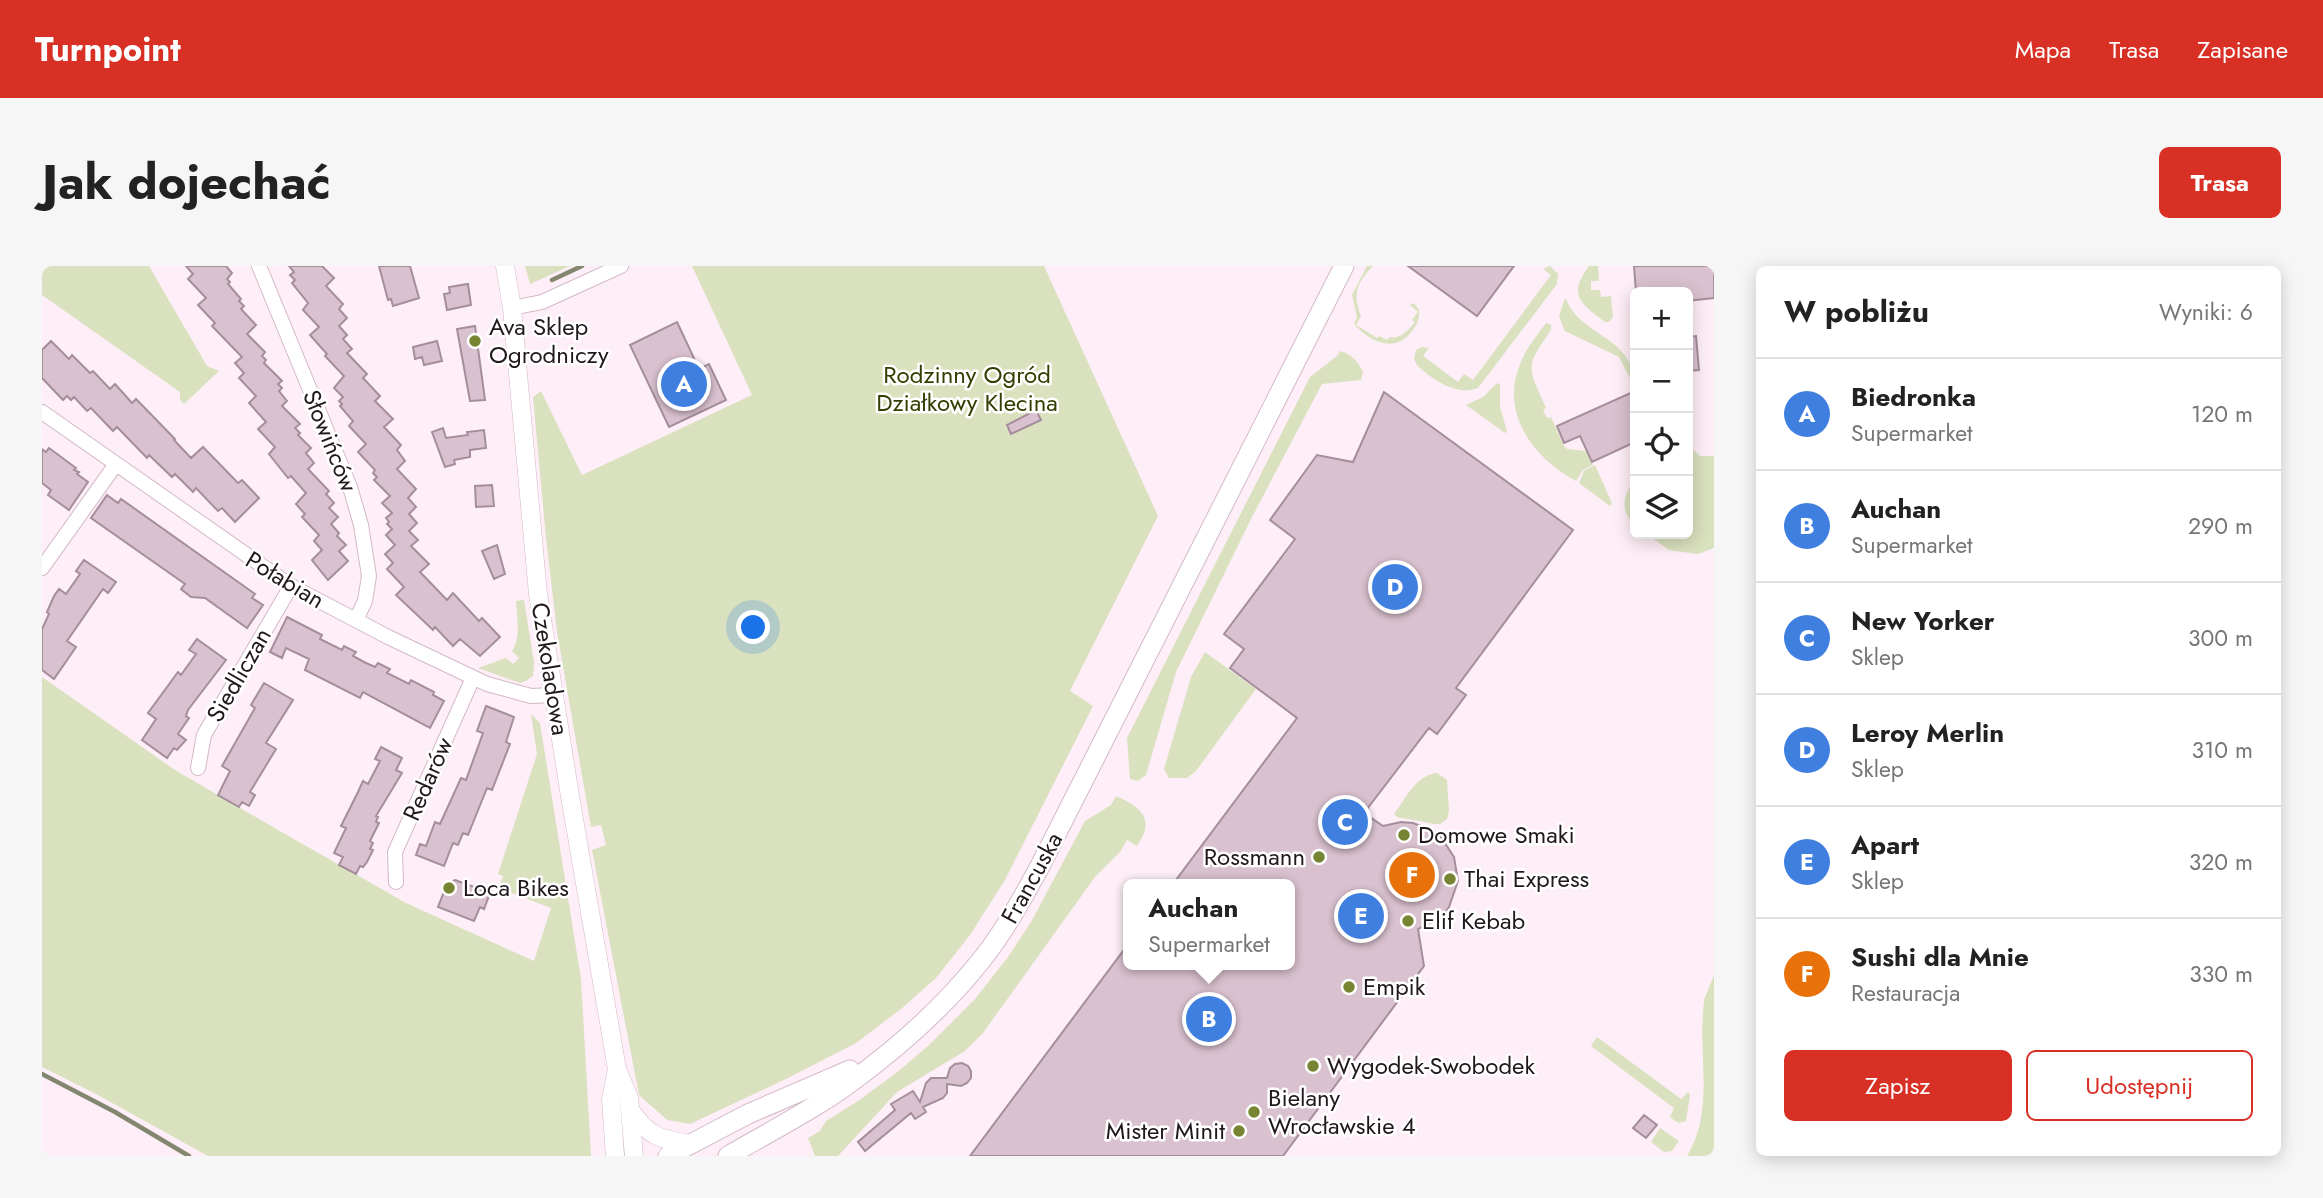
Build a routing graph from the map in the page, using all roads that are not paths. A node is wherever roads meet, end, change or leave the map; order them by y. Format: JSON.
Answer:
{"nodes":[{"id":1,"x":259,"y":266,"type":"edge"},
{"id":2,"x":505,"y":266,"type":"edge"},
{"id":3,"x":621,"y":266,"type":"edge"},
{"id":4,"x":1344,"y":266,"type":"edge"},
{"id":5,"x":512,"y":308,"type":"junction"},
{"id":6,"x":42,"y":412,"type":"edge"},
{"id":7,"x":116,"y":464,"type":"junction"},
{"id":8,"x":42,"y":568,"type":"edge"},
{"id":9,"x":291,"y":586,"type":"junction"},
{"id":10,"x":356,"y":620,"type":"junction"},
{"id":11,"x":473,"y":678,"type":"junction"},
{"id":12,"x":553,"y":695,"type":"junction"},
{"id":13,"x":198,"y":768,"type":"dead end"},
{"id":14,"x":396,"y":882,"type":"dead end"},
{"id":15,"x":877,"y":1060,"type":"junction"},
{"id":16,"x":617,"y":1069,"type":"junction"},
{"id":17,"x":631,"y":1111,"type":"junction"},
{"id":18,"x":690,"y":1144,"type":"junction"},
{"id":19,"x":615,"y":1156,"type":"edge"},
{"id":20,"x":634,"y":1156,"type":"edge"},
{"id":21,"x":668,"y":1156,"type":"edge"},
{"id":22,"x":728,"y":1156,"type":"edge"}],
"edges":[{"from":1,"to":10,"type":"street","name":"Słowińców"},
{"from":2,"to":5,"type":"street","name":"Czekoladowa"},
{"from":3,"to":5,"type":"street"},
{"from":4,"to":15,"type":"main road","name":"Francuska"},
{"from":5,"to":12,"type":"street","name":"Czekoladowa"},
{"from":6,"to":7,"type":"street","name":"Połabian"},
{"from":7,"to":8,"type":"street"},
{"from":7,"to":9,"type":"street","name":"Połabian"},
{"from":9,"to":10,"type":"street","name":"Połabian"},
{"from":9,"to":13,"type":"street","name":"Siedliczan"},
{"from":10,"to":11,"type":"street","name":"Połabian"},
{"from":11,"to":12,"type":"street","name":"Połabian"},
{"from":11,"to":14,"type":"street","name":"Redarów"},
{"from":12,"to":16,"type":"street","name":"Czekoladowa"},
{"from":15,"to":18,"type":"main road"},
{"from":15,"to":22,"type":"main road"},
{"from":16,"to":17,"type":"street","name":"Czekoladowa"},
{"from":16,"to":19,"type":"street","name":"Czekoladowa"},
{"from":17,"to":18,"type":"street"},
{"from":17,"to":20,"type":"street","name":"Czekoladowa"},
{"from":18,"to":21,"type":"main road"}]}
